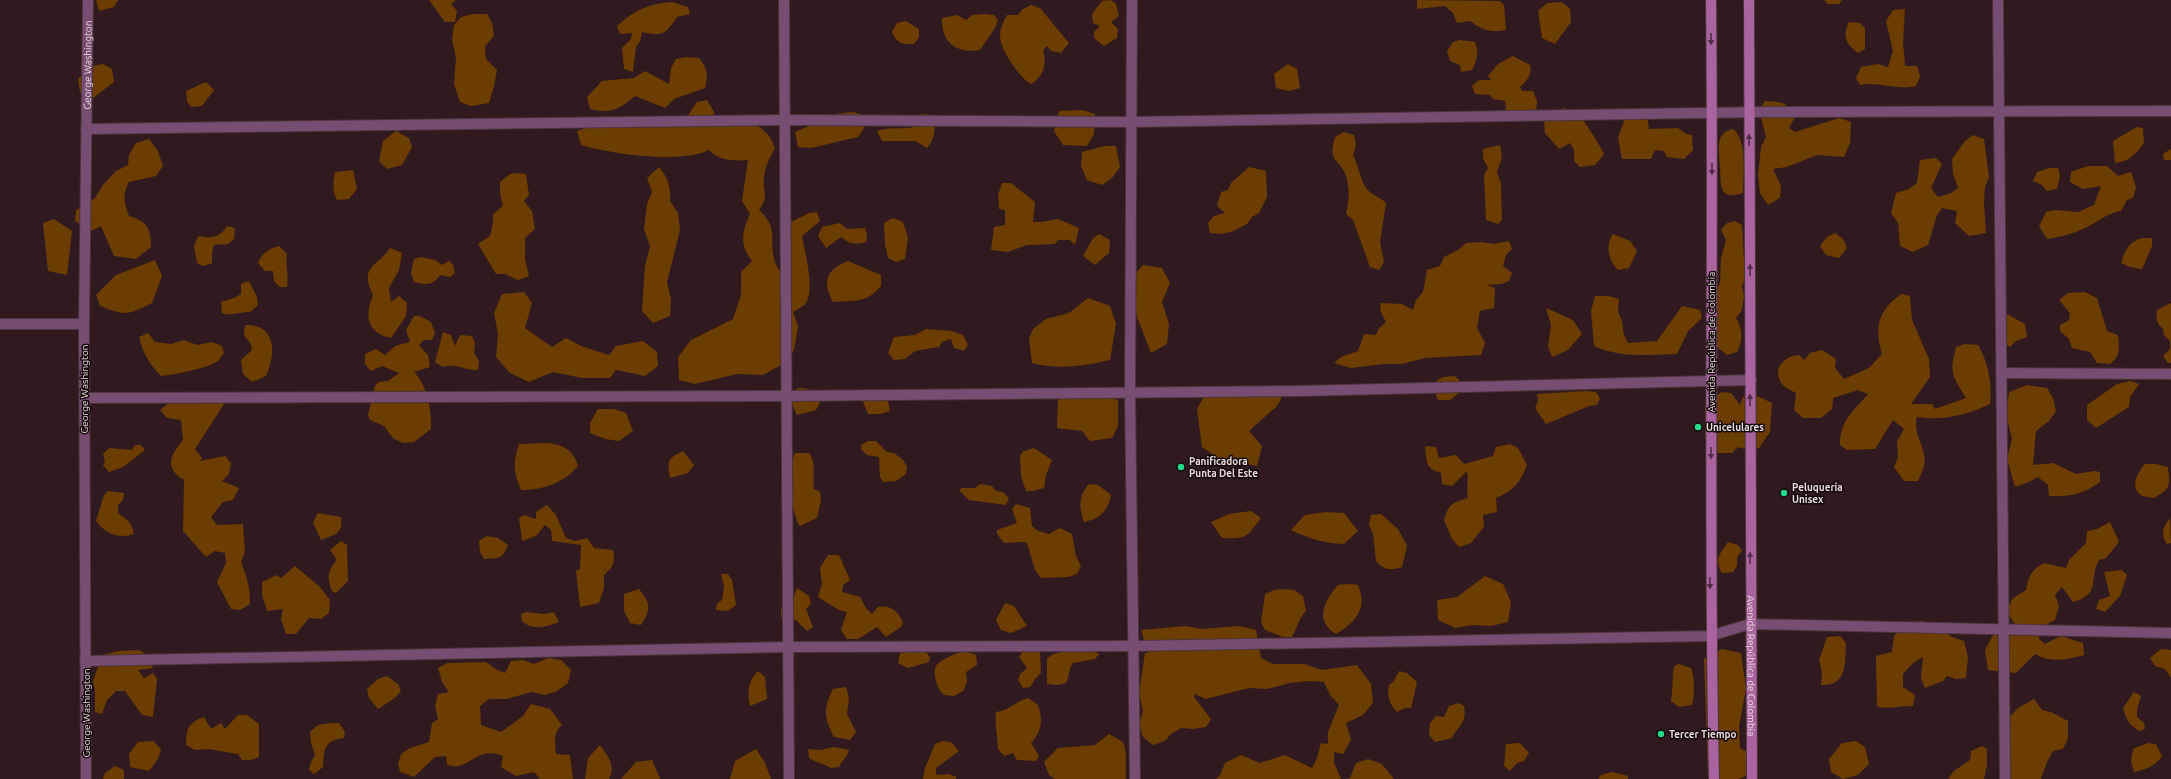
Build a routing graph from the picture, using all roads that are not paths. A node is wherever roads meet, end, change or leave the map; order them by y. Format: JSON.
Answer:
{"nodes":[{"id":1,"x":88,"y":0,"type":"edge"},
{"id":2,"x":784,"y":0,"type":"edge"},
{"id":3,"x":1132,"y":0,"type":"edge"},
{"id":4,"x":1711,"y":0,"type":"edge"},
{"id":5,"x":1749,"y":0,"type":"edge"},
{"id":6,"x":1998,"y":0,"type":"edge"},
{"id":7,"x":1999,"y":111,"type":"junction"},
{"id":8,"x":2171,"y":111,"type":"edge"},
{"id":9,"x":1749,"y":112,"type":"junction"},
{"id":10,"x":1712,"y":114,"type":"junction"},
{"id":11,"x":785,"y":120,"type":"junction"},
{"id":12,"x":1132,"y":122,"type":"junction"},
{"id":13,"x":86,"y":129,"type":"junction"},
{"id":14,"x":0,"y":324,"type":"edge"},
{"id":15,"x":84,"y":324,"type":"junction"},
{"id":16,"x":2001,"y":373,"type":"junction"},
{"id":17,"x":2171,"y":374,"type":"edge"},
{"id":18,"x":1750,"y":380,"type":"junction"},
{"id":19,"x":1711,"y":381,"type":"junction"},
{"id":20,"x":1130,"y":392,"type":"junction"},
{"id":21,"x":787,"y":396,"type":"junction"},
{"id":22,"x":84,"y":398,"type":"junction"},
{"id":23,"x":1750,"y":624,"type":"junction"},
{"id":24,"x":2003,"y":630,"type":"junction"},
{"id":25,"x":2171,"y":633,"type":"edge"},
{"id":26,"x":1710,"y":636,"type":"junction"},
{"id":27,"x":1133,"y":646,"type":"junction"},
{"id":28,"x":788,"y":647,"type":"junction"},
{"id":29,"x":85,"y":661,"type":"junction"},
{"id":30,"x":86,"y":779,"type":"edge"},
{"id":31,"x":789,"y":779,"type":"edge"},
{"id":32,"x":1135,"y":779,"type":"edge"},
{"id":33,"x":1714,"y":779,"type":"edge"},
{"id":34,"x":1752,"y":779,"type":"edge"},
{"id":35,"x":2005,"y":779,"type":"edge"}],
"edges":[{"from":1,"to":13,"type":"street","name":"George Washington"},
{"from":2,"to":11,"type":"street"},
{"from":3,"to":12,"type":"street"},
{"from":4,"to":10,"type":"street","name":"Avenida República de Colombia","one_way":true},
{"from":5,"to":9,"type":"street","name":"Avenida República de Colombia"},
{"from":6,"to":7,"type":"street"},
{"from":7,"to":8,"type":"street"},
{"from":7,"to":9,"type":"street"},
{"from":7,"to":16,"type":"street"},
{"from":9,"to":10,"type":"street"},
{"from":18,"to":9,"type":"street","name":"Avenida República de Colombia","one_way":true},
{"from":10,"to":12,"type":"street"},
{"from":10,"to":19,"type":"street","name":"Avenida República de Colombia","one_way":true},
{"from":11,"to":12,"type":"street"},
{"from":11,"to":13,"type":"street"},
{"from":11,"to":21,"type":"street"},
{"from":12,"to":20,"type":"street"},
{"from":13,"to":15,"type":"street","name":"George Washington"},
{"from":14,"to":15,"type":"street"},
{"from":15,"to":22,"type":"street","name":"George Washington"},
{"from":16,"to":17,"type":"street"},
{"from":16,"to":24,"type":"street"},
{"from":18,"to":19,"type":"street"},
{"from":23,"to":18,"type":"street","name":"Avenida República de Colombia","one_way":true},
{"from":19,"to":20,"type":"street"},
{"from":19,"to":26,"type":"street","name":"Avenida República de Colombia","one_way":true},
{"from":20,"to":21,"type":"street"},
{"from":20,"to":27,"type":"street"},
{"from":21,"to":22,"type":"street"},
{"from":21,"to":28,"type":"street"},
{"from":22,"to":29,"type":"street","name":"George Washington"},
{"from":23,"to":24,"type":"street"},
{"from":23,"to":26,"type":"street"},
{"from":23,"to":34,"type":"street","name":"Avenida República de Colombia"},
{"from":24,"to":25,"type":"street"},
{"from":24,"to":35,"type":"street"},
{"from":26,"to":27,"type":"street"},
{"from":26,"to":33,"type":"street","name":"Avenida República de Colombia"},
{"from":27,"to":28,"type":"street"},
{"from":27,"to":32,"type":"street"},
{"from":28,"to":29,"type":"street"},
{"from":28,"to":31,"type":"street"},
{"from":29,"to":30,"type":"street","name":"George Washington"}]}
